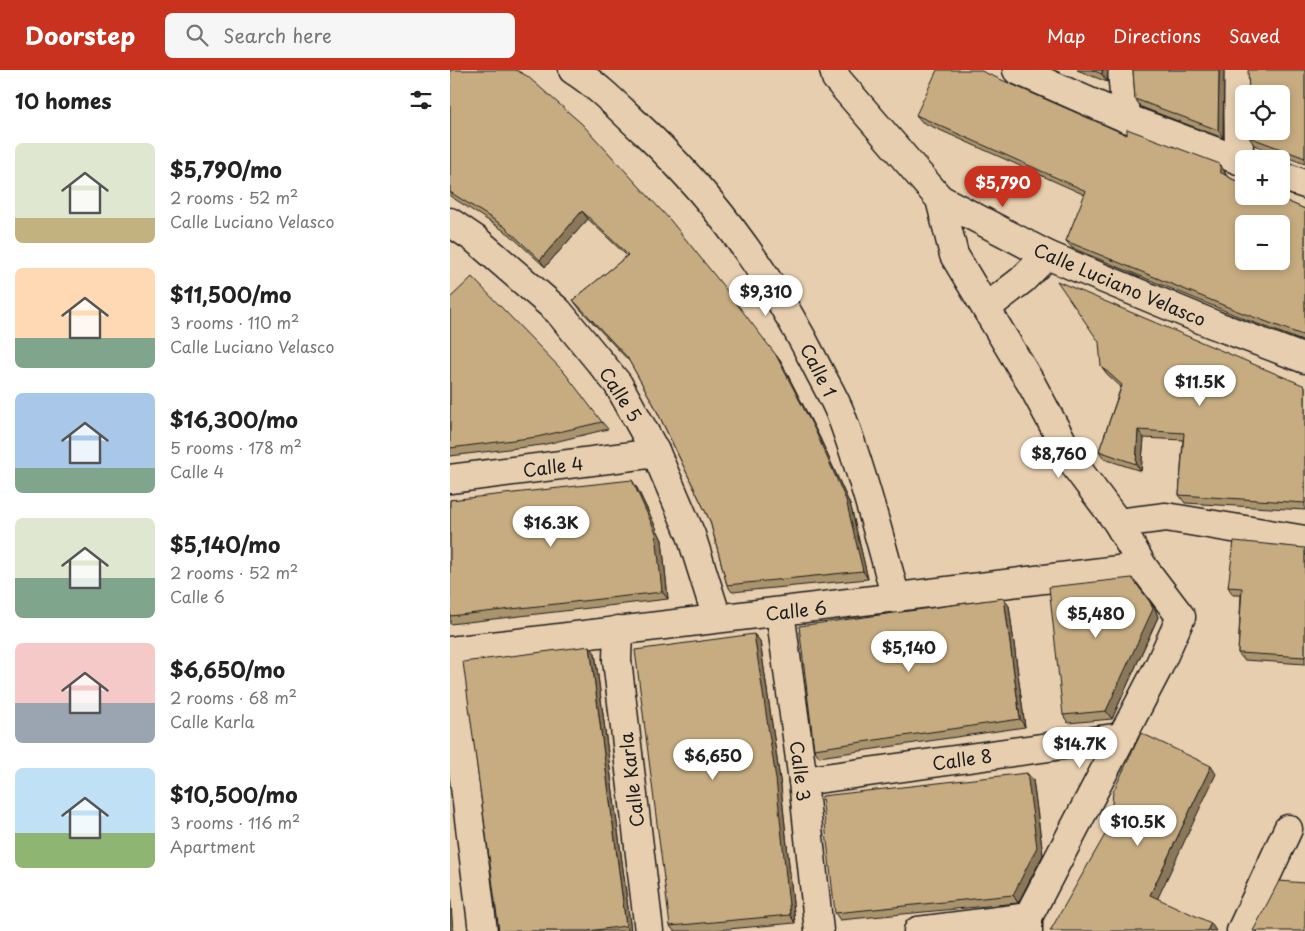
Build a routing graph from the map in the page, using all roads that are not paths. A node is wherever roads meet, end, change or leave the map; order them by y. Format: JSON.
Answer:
{"nodes":[{"id":1,"x":573,"y":70,"type":"edge"},
{"id":2,"x":834,"y":70,"type":"edge"},
{"id":3,"x":1017,"y":70,"type":"edge"},
{"id":4,"x":1122,"y":70,"type":"edge"},
{"id":5,"x":1238,"y":70,"type":"edge"},
{"id":6,"x":1126,"y":118,"type":"junction"},
{"id":7,"x":1241,"y":150,"type":"edge"},
{"id":8,"x":1235,"y":159,"type":"edge"},
{"id":9,"x":1290,"y":179,"type":"edge"},
{"id":10,"x":1305,"y":184,"type":"edge"},
{"id":11,"x":940,"y":199,"type":"junction"},
{"id":12,"x":450,"y":222,"type":"edge"},
{"id":13,"x":1047,"y":255,"type":"junction"},
{"id":14,"x":986,"y":308,"type":"junction"},
{"id":15,"x":1305,"y":359,"type":"edge"},
{"id":16,"x":656,"y":452,"type":"junction"},
{"id":17,"x":450,"y":479,"type":"edge"},
{"id":18,"x":1118,"y":523,"type":"junction"},
{"id":19,"x":1305,"y":540,"type":"edge"},
{"id":20,"x":1142,"y":567,"type":"junction"},
{"id":21,"x":896,"y":599,"type":"junction"},
{"id":22,"x":780,"y":612,"type":"junction"},
{"id":23,"x":717,"y":618,"type":"junction"},
{"id":24,"x":618,"y":630,"type":"junction"},
{"id":25,"x":450,"y":651,"type":"edge"},
{"id":26,"x":450,"y":666,"type":"edge"},
{"id":27,"x":1121,"y":737,"type":"junction"},
{"id":28,"x":803,"y":781,"type":"junction"},
{"id":29,"x":1288,"y":828,"type":"dead end"},
{"id":30,"x":1028,"y":924,"type":"edge"},
{"id":31,"x":483,"y":931,"type":"edge"},
{"id":32,"x":649,"y":931,"type":"edge"},
{"id":33,"x":818,"y":931,"type":"edge"},
{"id":34,"x":918,"y":931,"type":"edge"},
{"id":35,"x":1241,"y":931,"type":"edge"}],
"edges":[{"from":1,"to":21,"type":"street","name":"Calle 1"},
{"from":2,"to":11,"type":"street"},
{"from":3,"to":6,"type":"street"},
{"from":4,"to":6,"type":"street"},
{"from":5,"to":7,"type":"street"},
{"from":6,"to":8,"type":"street"},
{"from":9,"to":10,"type":"street"},
{"from":11,"to":13,"type":"street","name":"Calle Luciano Velasco"},
{"from":11,"to":14,"type":"street"},
{"from":12,"to":16,"type":"street","name":"Calle 5"},
{"from":13,"to":14,"type":"street"},
{"from":13,"to":15,"type":"street","name":"Calle Luciano Velasco"},
{"from":14,"to":18,"type":"street"},
{"from":16,"to":17,"type":"street","name":"Calle 4"},
{"from":16,"to":23,"type":"street","name":"Calle 5"},
{"from":18,"to":19,"type":"street"},
{"from":18,"to":20,"type":"street"},
{"from":20,"to":21,"type":"street","name":"Calle 6"},
{"from":20,"to":27,"type":"street"},
{"from":21,"to":22,"type":"street","name":"Calle 6"},
{"from":22,"to":23,"type":"street","name":"Calle 6"},
{"from":22,"to":28,"type":"street","name":"Calle 3"},
{"from":23,"to":24,"type":"street","name":"Calle 6"},
{"from":24,"to":25,"type":"street","name":"Calle 6"},
{"from":24,"to":32,"type":"street","name":"Calle Karla"},
{"from":26,"to":31,"type":"street"},
{"from":27,"to":28,"type":"street","name":"Calle 8"},
{"from":27,"to":30,"type":"street"},
{"from":28,"to":33,"type":"street","name":"Calle 3"},
{"from":29,"to":35,"type":"street"},
{"from":30,"to":34,"type":"street"}]}
